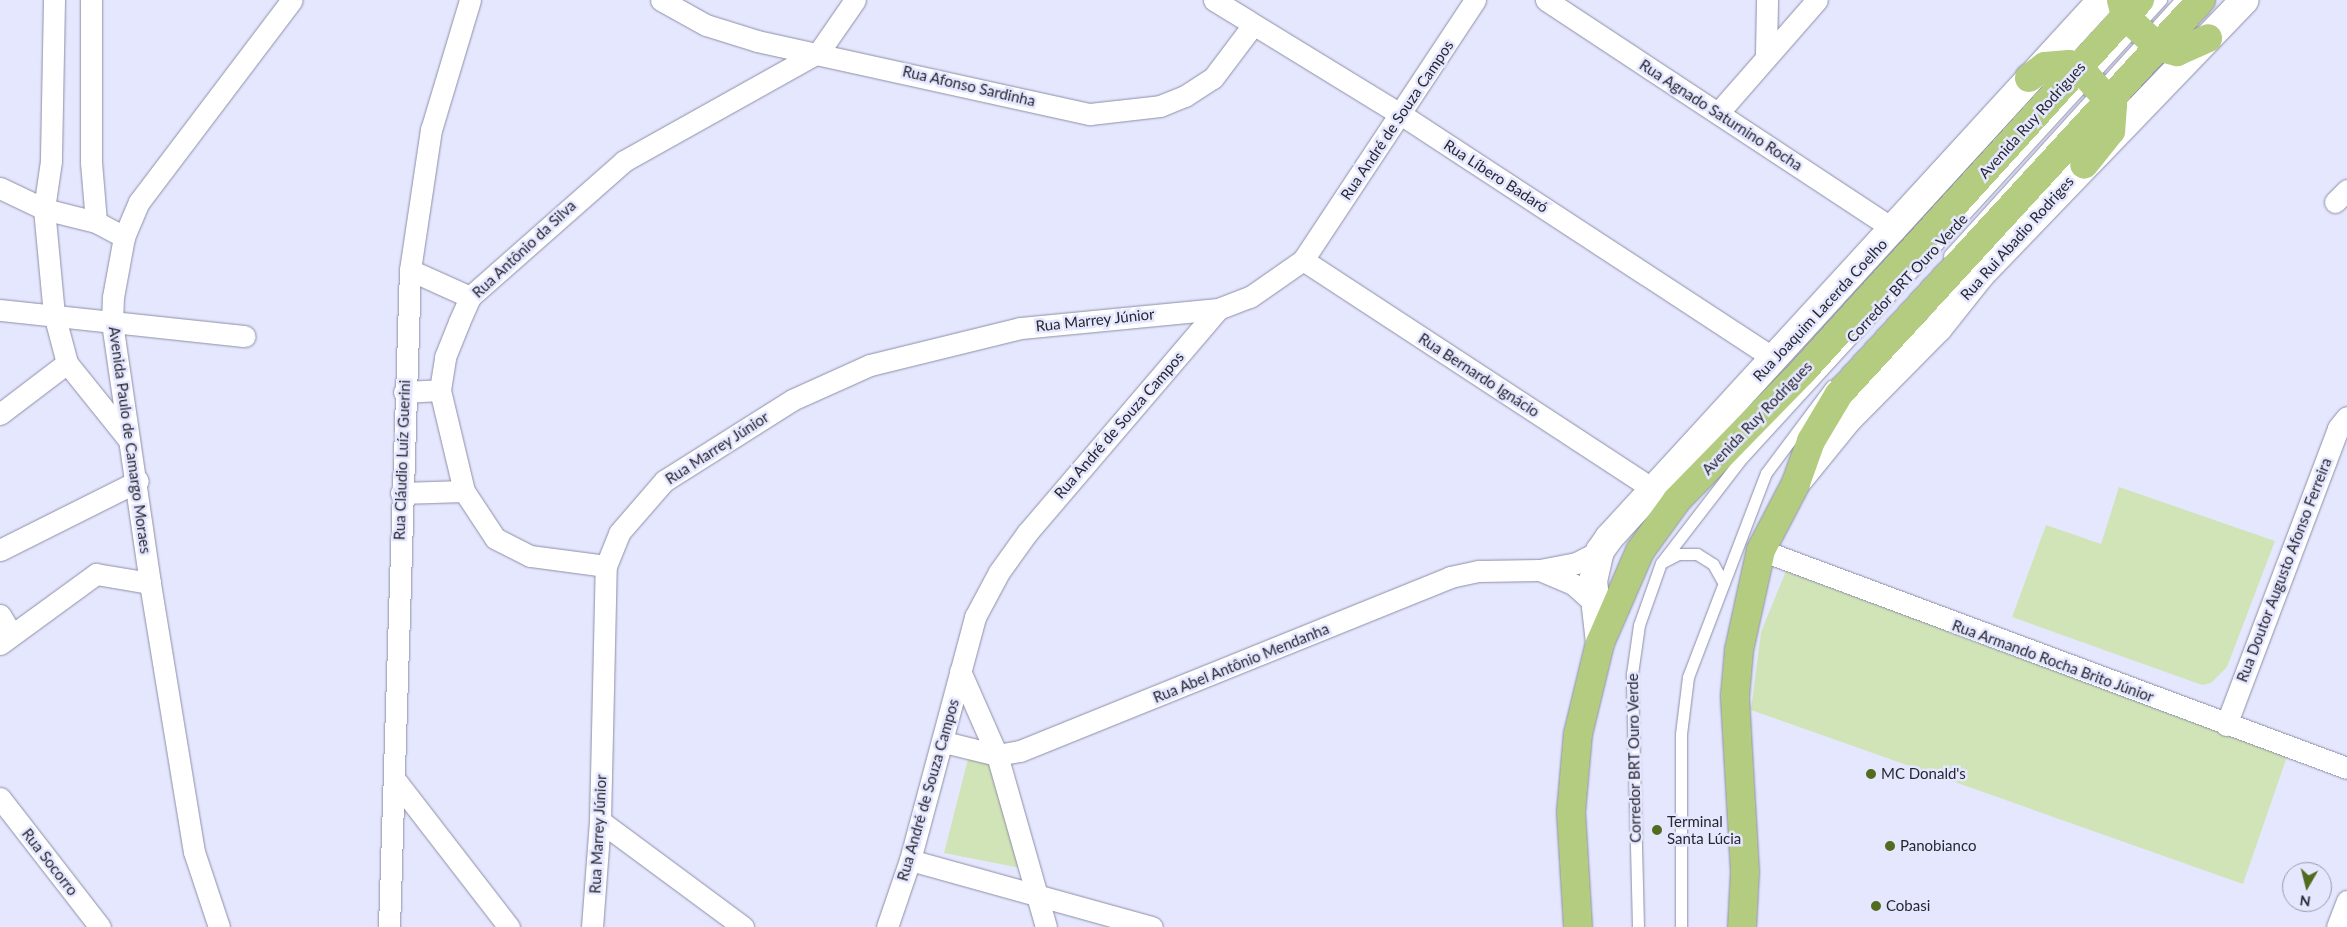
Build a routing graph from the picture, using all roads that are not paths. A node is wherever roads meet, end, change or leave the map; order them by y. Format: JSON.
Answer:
{"nodes":[{"id":1,"x":54,"y":0,"type":"edge"},
{"id":2,"x":91,"y":0,"type":"edge"},
{"id":3,"x":292,"y":0,"type":"edge"},
{"id":4,"x":470,"y":0,"type":"edge"},
{"id":5,"x":660,"y":0,"type":"edge"},
{"id":6,"x":855,"y":0,"type":"edge"},
{"id":7,"x":1214,"y":0,"type":"edge"},
{"id":8,"x":1475,"y":0,"type":"edge"},
{"id":9,"x":1546,"y":0,"type":"edge"},
{"id":10,"x":1767,"y":0,"type":"edge"},
{"id":11,"x":1817,"y":0,"type":"edge"},
{"id":12,"x":2102,"y":0,"type":"edge"},
{"id":13,"x":2161,"y":0,"type":"edge"},
{"id":14,"x":2180,"y":0,"type":"edge"},
{"id":15,"x":2201,"y":0,"type":"edge"},
{"id":16,"x":2246,"y":0,"type":"edge"},
{"id":17,"x":2138,"y":21,"type":"edge"},
{"id":18,"x":1253,"y":25,"type":"junction"},
{"id":19,"x":2208,"y":38,"type":"junction"},
{"id":20,"x":819,"y":52,"type":"junction"},
{"id":21,"x":1766,"y":54,"type":"junction"},
{"id":22,"x":2029,"y":78,"type":"junction"},
{"id":23,"x":2094,"y":83,"type":"junction"},
{"id":24,"x":1718,"y":113,"type":"junction"},
{"id":25,"x":1402,"y":115,"type":"junction"},
{"id":26,"x":2084,"y":165,"type":"junction"},
{"id":27,"x":0,"y":188,"type":"edge"},
{"id":28,"x":44,"y":209,"type":"junction"},
{"id":29,"x":96,"y":222,"type":"junction"},
{"id":30,"x":1895,"y":230,"type":"junction"},
{"id":31,"x":124,"y":238,"type":"junction"},
{"id":32,"x":1303,"y":260,"type":"junction"},
{"id":33,"x":410,"y":270,"type":"junction"},
{"id":34,"x":470,"y":297,"type":"junction"},
{"id":35,"x":1218,"y":309,"type":"junction"},
{"id":36,"x":0,"y":310,"type":"edge"},
{"id":37,"x":54,"y":314,"type":"junction"},
{"id":38,"x":112,"y":324,"type":"junction"},
{"id":39,"x":245,"y":336,"type":"dead end"},
{"id":40,"x":1774,"y":358,"type":"junction"},
{"id":41,"x":67,"y":363,"type":"junction"},
{"id":42,"x":440,"y":390,"type":"junction"},
{"id":43,"x":404,"y":392,"type":"junction"},
{"id":44,"x":0,"y":414,"type":"edge"},
{"id":45,"x":2347,"y":417,"type":"edge"},
{"id":46,"x":130,"y":441,"type":"junction"},
{"id":47,"x":138,"y":481,"type":"junction"},
{"id":48,"x":1796,"y":483,"type":"junction"},
{"id":49,"x":1654,"y":490,"type":"junction"},
{"id":50,"x":464,"y":491,"type":"junction"},
{"id":51,"x":401,"y":493,"type":"junction"},
{"id":52,"x":0,"y":550,"type":"edge"},
{"id":53,"x":1762,"y":550,"type":"junction"},
{"id":54,"x":1600,"y":551,"type":"junction"},
{"id":55,"x":1661,"y":563,"type":"junction"},
{"id":56,"x":606,"y":566,"type":"junction"},
{"id":57,"x":1540,"y":570,"type":"junction"},
{"id":58,"x":1722,"y":580,"type":"junction"},
{"id":59,"x":150,"y":583,"type":"junction"},
{"id":60,"x":1592,"y":602,"type":"junction"},
{"id":61,"x":0,"y":615,"type":"edge"},
{"id":62,"x":6,"y":639,"type":"edge"},
{"id":63,"x":1600,"y":643,"type":"junction"},
{"id":64,"x":960,"y":670,"type":"junction"},
{"id":65,"x":2226,"y":725,"type":"junction"},
{"id":66,"x":944,"y":742,"type":"junction"},
{"id":67,"x":997,"y":755,"type":"junction"},
{"id":68,"x":2347,"y":768,"type":"edge"},
{"id":69,"x":396,"y":781,"type":"junction"},
{"id":70,"x":0,"y":798,"type":"edge"},
{"id":71,"x":600,"y":821,"type":"junction"},
{"id":72,"x":910,"y":860,"type":"junction"},
{"id":73,"x":1037,"y":896,"type":"junction"},
{"id":74,"x":2347,"y":901,"type":"edge"},
{"id":75,"x":100,"y":927,"type":"edge"},
{"id":76,"x":219,"y":927,"type":"edge"},
{"id":77,"x":389,"y":927,"type":"edge"},
{"id":78,"x":509,"y":927,"type":"edge"},
{"id":79,"x":592,"y":927,"type":"edge"},
{"id":80,"x":743,"y":927,"type":"edge"},
{"id":81,"x":887,"y":927,"type":"edge"},
{"id":82,"x":1046,"y":927,"type":"edge"},
{"id":83,"x":1152,"y":927,"type":"edge"},
{"id":84,"x":1578,"y":927,"type":"edge"},
{"id":85,"x":1638,"y":927,"type":"edge"},
{"id":86,"x":1681,"y":927,"type":"edge"},
{"id":87,"x":1742,"y":927,"type":"edge"},
{"id":88,"x":2337,"y":927,"type":"edge"}],
"edges":[{"from":1,"to":28,"type":"street"},
{"from":2,"to":29,"type":"street"},
{"from":3,"to":31,"type":"street","name":"Avenida Paulo de Camargo Moraes"},
{"from":4,"to":33,"type":"street","name":"Rua Cláudio Luíz Guerini"},
{"from":5,"to":20,"type":"street","name":"Rua Afonso Sardinha"},
{"from":6,"to":20,"type":"street"},
{"from":7,"to":18,"type":"street","name":"Rua Líbero Badaró"},
{"from":8,"to":25,"type":"street","name":"Rua André de Souza Campos"},
{"from":9,"to":24,"type":"street","name":"Rua Agnado Saturnino Rocha"},
{"from":10,"to":21,"type":"street"},
{"from":11,"to":21,"type":"street"},
{"from":12,"to":22,"type":"street","name":"Rua Joaquim Lacerda Coelho"},
{"from":13,"to":17,"type":"lane"},
{"from":14,"to":17,"type":"lane"},
{"from":15,"to":17,"type":"main road","name":"Avenida Ruy Rodrigues"},
{"from":16,"to":19,"type":"street","name":"Rua Rui Abadio Rodriges"},
{"from":17,"to":19,"type":"main road"},
{"from":17,"to":23,"type":"main road","name":"Avenida Ruy Rodrigues"},
{"from":17,"to":23,"type":"main road","name":"Avenida Ruy Rodrigues"},
{"from":18,"to":20,"type":"street","name":"Rua Afonso Sardinha"},
{"from":18,"to":25,"type":"street","name":"Rua Líbero Badaró"},
{"from":19,"to":26,"type":"street","name":"Rua Rui Abadio Rodriges"},
{"from":20,"to":34,"type":"street","name":"Rua Antônio da Silva"},
{"from":21,"to":24,"type":"street"},
{"from":22,"to":23,"type":"main road"},
{"from":22,"to":30,"type":"street","name":"Rua Joaquim Lacerda Coelho"},
{"from":23,"to":26,"type":"main road"},
{"from":23,"to":48,"type":"main road","name":"Avenida Ruy Rodrigues"},
{"from":23,"to":55,"type":"lane","name":"Corredor BRT Ouro Verde"},
{"from":23,"to":58,"type":"lane","name":"Corredor BRT Ouro Verde"},
{"from":23,"to":63,"type":"main road","name":"Avenida Ruy Rodrigues"},
{"from":24,"to":30,"type":"street","name":"Rua Agnado Saturnino Rocha"},
{"from":25,"to":32,"type":"street","name":"Rua André de Souza Campos"},
{"from":25,"to":40,"type":"street","name":"Rua Líbero Badaró"},
{"from":26,"to":48,"type":"street","name":"Rua Rui Abadio Rodriges"},
{"from":27,"to":28,"type":"street"},
{"from":28,"to":29,"type":"street"},
{"from":28,"to":37,"type":"street"},
{"from":29,"to":31,"type":"street"},
{"from":30,"to":40,"type":"street","name":"Rua Joaquim Lacerda Coelho"},
{"from":31,"to":38,"type":"street","name":"Avenida Paulo de Camargo Moraes"},
{"from":32,"to":35,"type":"street","name":"Rua André de Souza Campos"},
{"from":32,"to":49,"type":"street","name":"Rua Bernardo Ignácio"},
{"from":33,"to":34,"type":"street"},
{"from":33,"to":43,"type":"street","name":"Rua Cláudio Luíz Guerini"},
{"from":34,"to":42,"type":"street","name":"Rua Antônio da Silva"},
{"from":35,"to":56,"type":"street","name":"Rua Marrey Júnior"},
{"from":35,"to":64,"type":"street","name":"Rua André de Souza Campos"},
{"from":36,"to":37,"type":"street"},
{"from":37,"to":38,"type":"street"},
{"from":37,"to":41,"type":"street"},
{"from":38,"to":39,"type":"street"},
{"from":38,"to":46,"type":"street","name":"Avenida Paulo de Camargo Moraes"},
{"from":40,"to":49,"type":"street","name":"Rua Joaquim Lacerda Coelho"},
{"from":41,"to":44,"type":"street"},
{"from":41,"to":46,"type":"street"},
{"from":42,"to":43,"type":"street"},
{"from":42,"to":50,"type":"street","name":"Rua Antônio da Silva"},
{"from":43,"to":51,"type":"street","name":"Rua Cláudio Luíz Guerini"},
{"from":45,"to":65,"type":"street","name":"Rua Doutor Augusto Afonso Ferreira"},
{"from":46,"to":47,"type":"street","name":"Avenida Paulo de Camargo Moraes"},
{"from":47,"to":52,"type":"street"},
{"from":47,"to":59,"type":"street","name":"Avenida Paulo de Camargo Moraes"},
{"from":48,"to":53,"type":"main road","name":"Avenida Ruy Rodrigues"},
{"from":49,"to":54,"type":"street","name":"Rua Joaquim Lacerda Coelho"},
{"from":50,"to":51,"type":"street"},
{"from":50,"to":56,"type":"street","name":"Rua Antônio da Silva"},
{"from":51,"to":69,"type":"street","name":"Rua Cláudio Luíz Guerini"},
{"from":53,"to":65,"type":"street","name":"Rua Armando Rocha Brito Júnior"},
{"from":53,"to":87,"type":"main road","name":"Avenida Ruy Rodrigues"},
{"from":54,"to":57,"type":"street","name":"Rua Abel Antônio Mendanha"},
{"from":54,"to":60,"type":"street"},
{"from":55,"to":58,"type":"lane"},
{"from":55,"to":85,"type":"lane","name":"Corredor BRT Ouro Verde"},
{"from":56,"to":71,"type":"street","name":"Rua Marrey Júnior"},
{"from":57,"to":60,"type":"street","name":"Rua Abel Antônio Mendanha"},
{"from":57,"to":67,"type":"street","name":"Rua Abel Antônio Mendanha"},
{"from":58,"to":86,"type":"lane","name":"Corredor BRT Ouro Verde"},
{"from":59,"to":62,"type":"street"},
{"from":59,"to":76,"type":"street","name":"Avenida Paulo de Camargo Moraes"},
{"from":60,"to":63,"type":"street"},
{"from":61,"to":62,"type":"street"},
{"from":63,"to":84,"type":"main road","name":"Avenida Ruy Rodrigues"},
{"from":64,"to":66,"type":"street","name":"Rua André de Souza Campos"},
{"from":64,"to":67,"type":"street"},
{"from":65,"to":68,"type":"street","name":"Rua Armando Rocha Brito Júnior"},
{"from":66,"to":67,"type":"street"},
{"from":66,"to":72,"type":"street","name":"Rua André de Souza Campos"},
{"from":67,"to":73,"type":"street"},
{"from":69,"to":77,"type":"street","name":"Rua Cláudio Luíz Guerini"},
{"from":69,"to":78,"type":"street"},
{"from":70,"to":75,"type":"street","name":"Rua Socorro"},
{"from":71,"to":79,"type":"street","name":"Rua Marrey Júnior"},
{"from":71,"to":80,"type":"street"},
{"from":72,"to":73,"type":"street"},
{"from":72,"to":81,"type":"street","name":"Rua André de Souza Campos"},
{"from":73,"to":82,"type":"street"},
{"from":73,"to":83,"type":"street"},
{"from":74,"to":88,"type":"street"}]}
